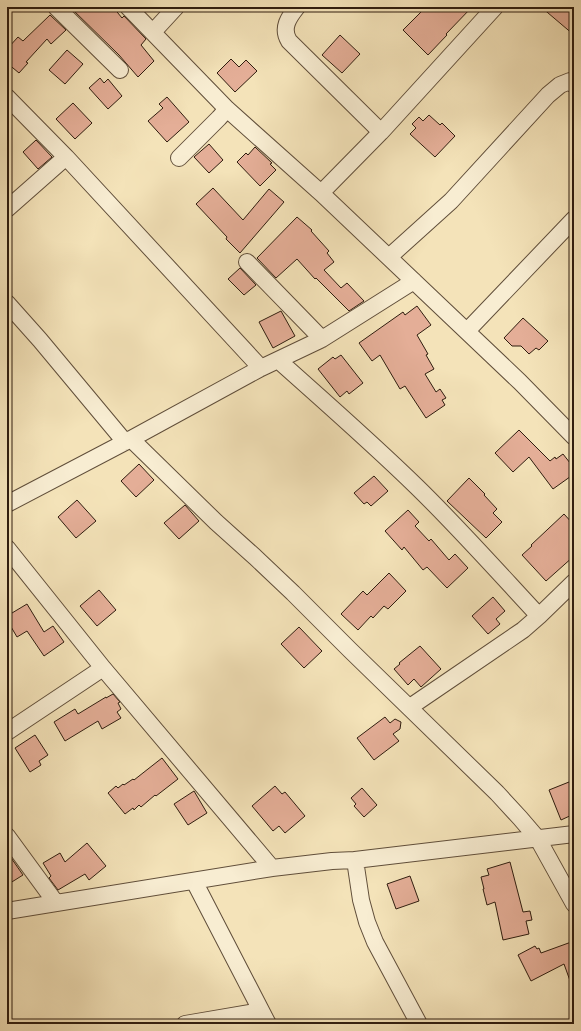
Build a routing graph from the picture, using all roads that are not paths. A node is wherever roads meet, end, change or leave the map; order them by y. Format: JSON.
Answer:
{"nodes":[{"id":1,"x":56,"y":7,"type":"edge"},
{"id":2,"x":128,"y":7,"type":"edge"},
{"id":3,"x":176,"y":7,"type":"edge"},
{"id":4,"x":297,"y":7,"type":"edge"},
{"id":5,"x":495,"y":7,"type":"edge"},
{"id":6,"x":153,"y":32,"type":"junction"},
{"id":7,"x":120,"y":70,"type":"dead end"},
{"id":8,"x":573,"y":81,"type":"edge"},
{"id":9,"x":7,"y":96,"type":"edge"},
{"id":10,"x":227,"y":109,"type":"junction"},
{"id":11,"x":381,"y":132,"type":"junction"},
{"id":12,"x":66,"y":158,"type":"junction"},
{"id":13,"x":179,"y":158,"type":"dead end"},
{"id":14,"x":322,"y":193,"type":"junction"},
{"id":15,"x":7,"y":209,"type":"edge"},
{"id":16,"x":574,"y":219,"type":"edge"},
{"id":17,"x":389,"y":258,"type":"junction"},
{"id":18,"x":247,"y":262,"type":"dead end"},
{"id":19,"x":414,"y":282,"type":"junction"},
{"id":20,"x":7,"y":303,"type":"edge"},
{"id":21,"x":467,"y":331,"type":"junction"},
{"id":22,"x":322,"y":339,"type":"junction"},
{"id":23,"x":278,"y":360,"type":"junction"},
{"id":24,"x":261,"y":368,"type":"junction"},
{"id":25,"x":572,"y":430,"type":"edge"},
{"id":26,"x":128,"y":441,"type":"junction"},
{"id":27,"x":7,"y":504,"type":"edge"},
{"id":28,"x":7,"y":548,"type":"edge"},
{"id":29,"x":574,"y":582,"type":"edge"},
{"id":30,"x":539,"y":616,"type":"junction"},
{"id":31,"x":103,"y":668,"type":"junction"},
{"id":32,"x":410,"y":707,"type":"junction"},
{"id":33,"x":7,"y":732,"type":"edge"},
{"id":34,"x":574,"y":834,"type":"edge"},
{"id":35,"x":7,"y":836,"type":"edge"},
{"id":36,"x":538,"y":839,"type":"junction"},
{"id":37,"x":355,"y":860,"type":"junction"},
{"id":38,"x":272,"y":868,"type":"junction"},
{"id":39,"x":194,"y":881,"type":"junction"},
{"id":40,"x":56,"y":903,"type":"junction"},
{"id":41,"x":574,"y":904,"type":"edge"},
{"id":42,"x":7,"y":911,"type":"edge"},
{"id":43,"x":264,"y":1017,"type":"edge"},
{"id":44,"x":185,"y":1024,"type":"edge"},
{"id":45,"x":419,"y":1024,"type":"edge"}],
"edges":[{"from":1,"to":7,"type":"street"},
{"from":2,"to":6,"type":"street"},
{"from":3,"to":6,"type":"street"},
{"from":4,"to":11,"type":"street"},
{"from":5,"to":11,"type":"street"},
{"from":6,"to":10,"type":"street"},
{"from":8,"to":17,"type":"street"},
{"from":9,"to":12,"type":"street"},
{"from":10,"to":13,"type":"street"},
{"from":10,"to":14,"type":"street"},
{"from":11,"to":14,"type":"street"},
{"from":12,"to":15,"type":"street"},
{"from":12,"to":24,"type":"street"},
{"from":14,"to":17,"type":"street"},
{"from":16,"to":21,"type":"street"},
{"from":17,"to":19,"type":"street"},
{"from":18,"to":22,"type":"street"},
{"from":19,"to":21,"type":"street"},
{"from":19,"to":22,"type":"street"},
{"from":20,"to":26,"type":"street"},
{"from":21,"to":25,"type":"street"},
{"from":22,"to":23,"type":"street"},
{"from":23,"to":24,"type":"street"},
{"from":23,"to":30,"type":"street"},
{"from":24,"to":26,"type":"street"},
{"from":26,"to":27,"type":"street"},
{"from":26,"to":32,"type":"street"},
{"from":28,"to":31,"type":"street"},
{"from":29,"to":30,"type":"street"},
{"from":30,"to":32,"type":"street"},
{"from":31,"to":33,"type":"street"},
{"from":31,"to":38,"type":"street"},
{"from":32,"to":36,"type":"street"},
{"from":34,"to":36,"type":"street"},
{"from":35,"to":40,"type":"street"},
{"from":36,"to":37,"type":"street"},
{"from":36,"to":41,"type":"street"},
{"from":37,"to":38,"type":"street"},
{"from":37,"to":45,"type":"street"},
{"from":38,"to":39,"type":"street"},
{"from":39,"to":40,"type":"street"},
{"from":39,"to":43,"type":"street"},
{"from":40,"to":42,"type":"street"},
{"from":43,"to":44,"type":"street"}]}
